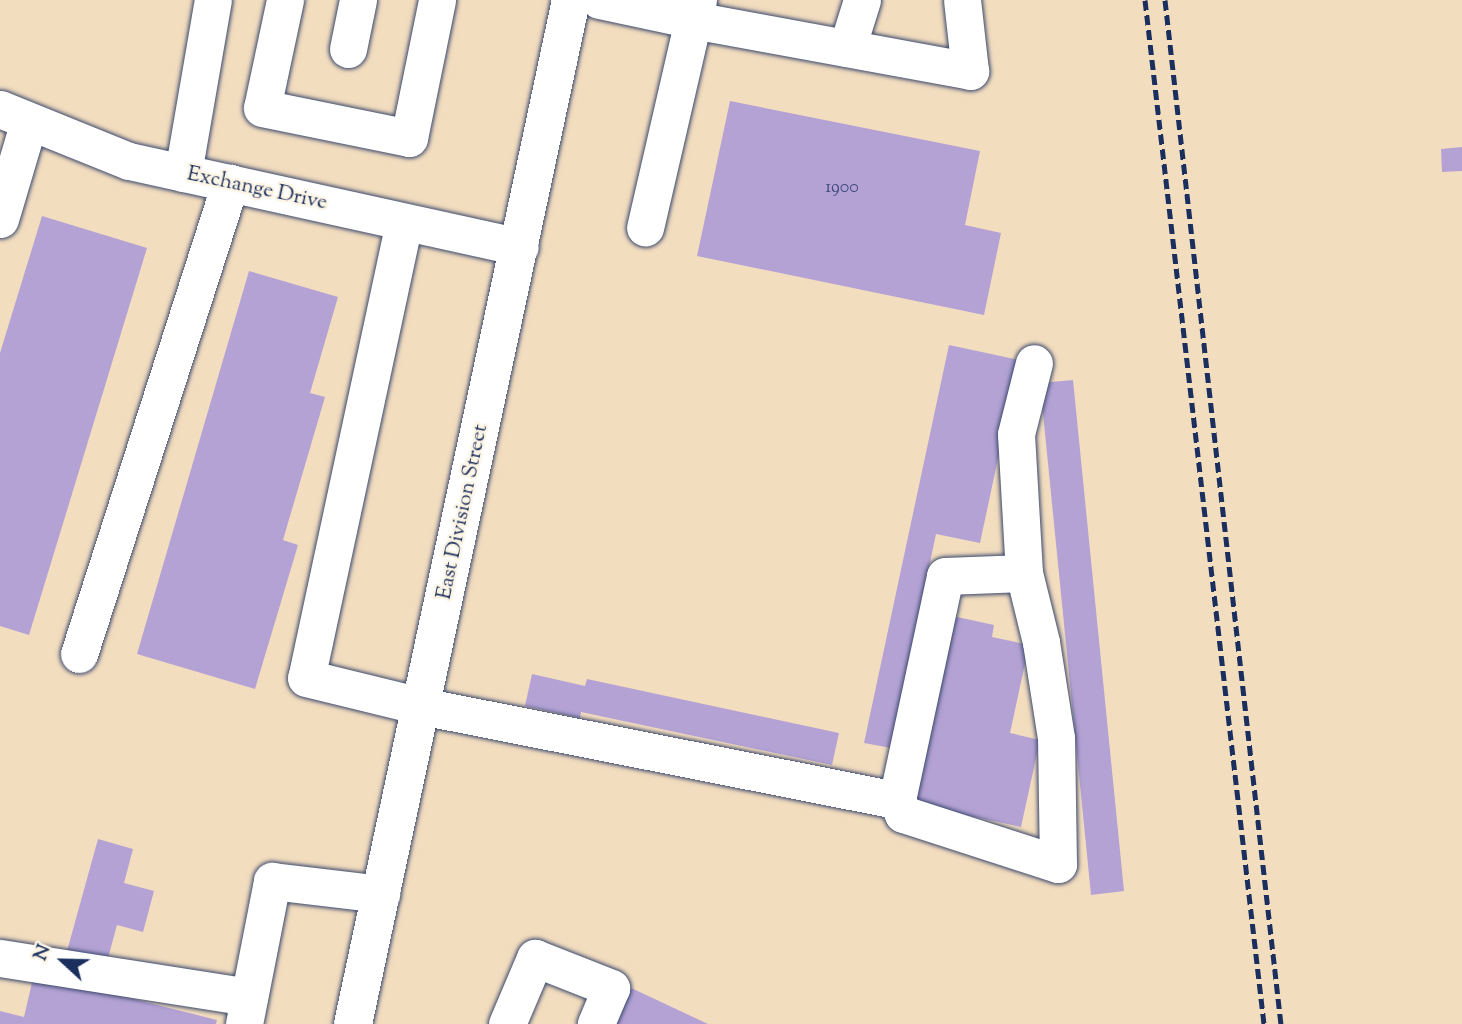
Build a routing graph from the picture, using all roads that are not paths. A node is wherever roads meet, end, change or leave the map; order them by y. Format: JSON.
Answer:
{"nodes":[{"id":1,"x":213,"y":0,"type":"edge"},
{"id":2,"x":285,"y":0,"type":"edge"},
{"id":3,"x":358,"y":0,"type":"edge"},
{"id":4,"x":437,"y":0,"type":"edge"},
{"id":5,"x":571,"y":0,"type":"edge"},
{"id":6,"x":599,"y":0,"type":"edge"},
{"id":7,"x":862,"y":0,"type":"edge"},
{"id":8,"x":962,"y":0,"type":"edge"},
{"id":9,"x":695,"y":10,"type":"edge"},
{"id":10,"x":847,"y":48,"type":"junction"},
{"id":11,"x":348,"y":49,"type":"dead end"},
{"id":12,"x":15,"y":115,"type":"edge"},
{"id":13,"x":183,"y":173,"type":"junction"},
{"id":14,"x":230,"y":183,"type":"junction"},
{"id":15,"x":0,"y":219,"type":"edge"},
{"id":16,"x":404,"y":222,"type":"junction"},
{"id":17,"x":645,"y":228,"type":"dead end"},
{"id":18,"x":520,"y":247,"type":"junction"},
{"id":19,"x":1034,"y":363,"type":"dead end"},
{"id":20,"x":1024,"y":573,"type":"junction"},
{"id":21,"x":79,"y":654,"type":"dead end"},
{"id":22,"x":421,"y":706,"type":"junction"},
{"id":23,"x":897,"y":800,"type":"junction"},
{"id":24,"x":381,"y":894,"type":"junction"},
{"id":25,"x":0,"y":958,"type":"edge"},
{"id":26,"x":246,"y":1011,"type":"edge"},
{"id":27,"x":352,"y":1024,"type":"edge"},
{"id":28,"x":506,"y":1024,"type":"edge"},
{"id":29,"x":596,"y":1024,"type":"edge"}],
"edges":[{"from":1,"to":13,"type":"street"},
{"from":2,"to":4,"type":"street"},
{"from":3,"to":11,"type":"street"},
{"from":5,"to":18,"type":"main road","name":"East Division Street"},
{"from":6,"to":9,"type":"street"},
{"from":7,"to":10,"type":"street"},
{"from":8,"to":10,"type":"street"},
{"from":9,"to":10,"type":"street"},
{"from":9,"to":17,"type":"street"},
{"from":12,"to":13,"type":"street","name":"Exchange Drive"},
{"from":12,"to":15,"type":"street"},
{"from":13,"to":14,"type":"street","name":"Exchange Drive"},
{"from":14,"to":16,"type":"street","name":"Exchange Drive"},
{"from":14,"to":21,"type":"street"},
{"from":16,"to":18,"type":"street","name":"Exchange Drive"},
{"from":16,"to":22,"type":"street"},
{"from":18,"to":22,"type":"main road","name":"East Division Street"},
{"from":19,"to":20,"type":"street"},
{"from":20,"to":23,"type":"street"},
{"from":20,"to":23,"type":"street"},
{"from":22,"to":23,"type":"street"},
{"from":22,"to":24,"type":"main road","name":"East Division Street"},
{"from":24,"to":26,"type":"street"},
{"from":24,"to":27,"type":"main road","name":"East Division Street"},
{"from":25,"to":26,"type":"street"},
{"from":28,"to":29,"type":"street"}]}
